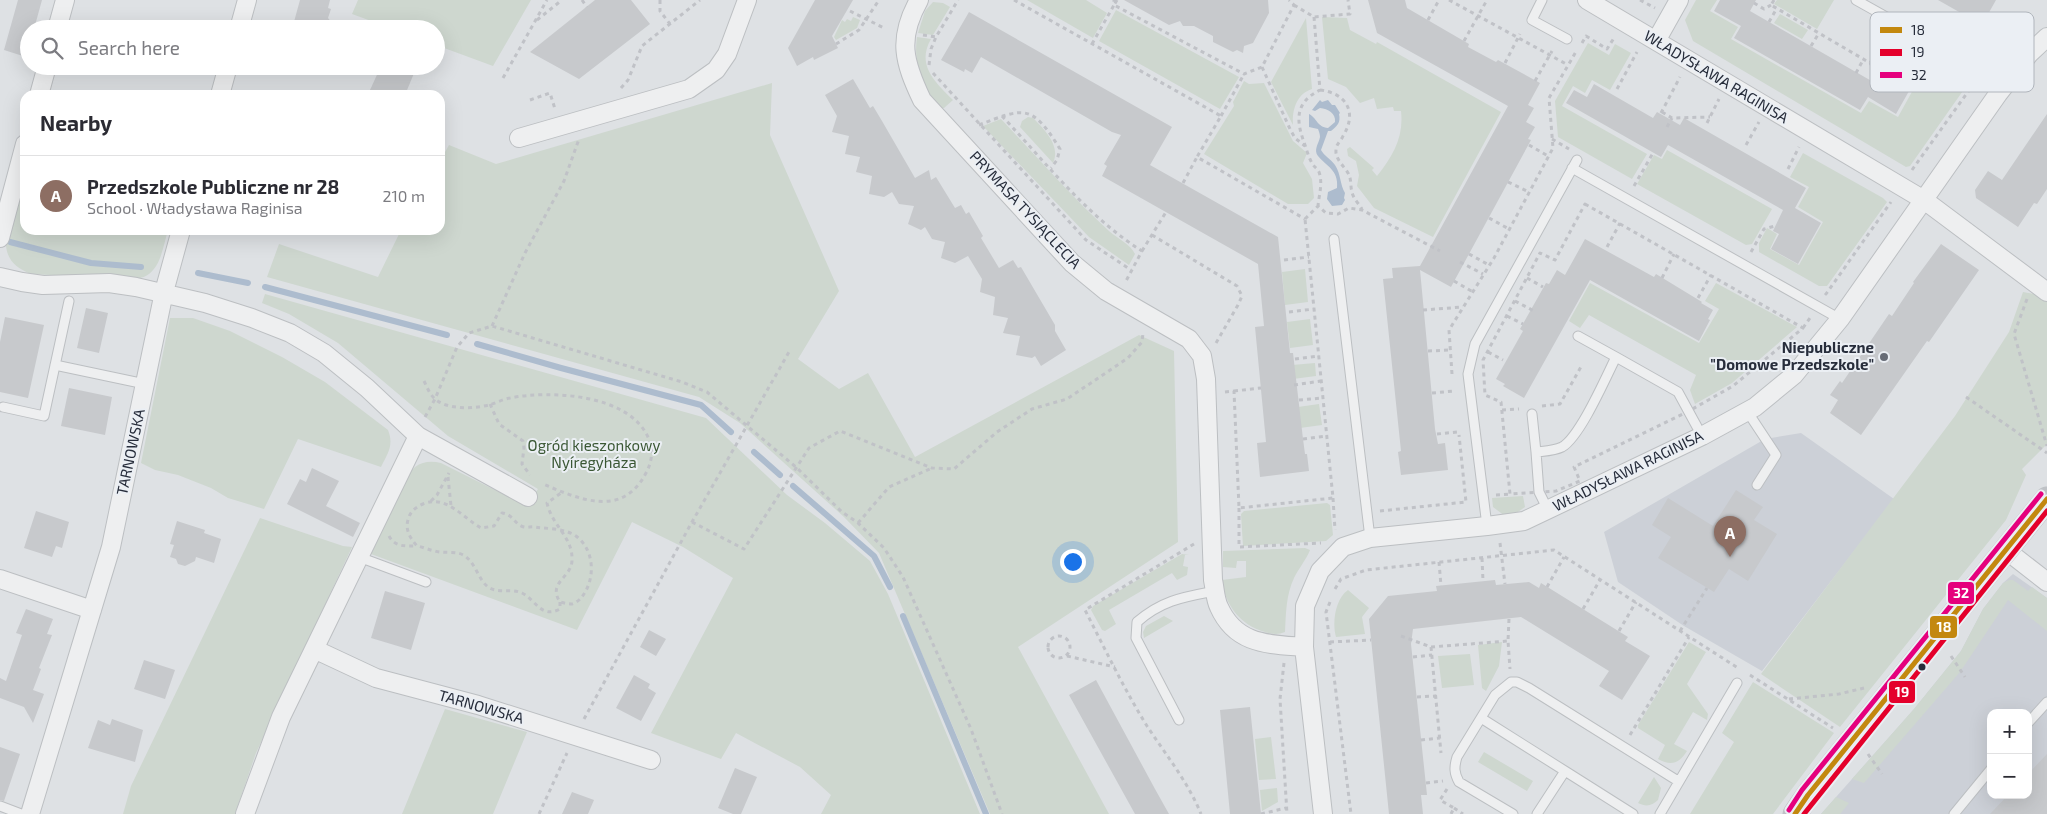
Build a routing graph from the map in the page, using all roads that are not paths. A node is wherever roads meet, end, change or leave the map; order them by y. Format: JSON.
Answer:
{"nodes":[{"id":1,"x":65,"y":0,"type":"edge"},
{"id":2,"x":247,"y":0,"type":"edge"},
{"id":3,"x":747,"y":0,"type":"edge"},
{"id":4,"x":919,"y":0,"type":"edge"},
{"id":5,"x":1542,"y":0,"type":"edge"},
{"id":6,"x":1586,"y":0,"type":"edge"},
{"id":7,"x":1678,"y":0,"type":"edge"},
{"id":8,"x":1856,"y":0,"type":"edge"},
{"id":9,"x":1877,"y":12,"type":"edge"},
{"id":10,"x":59,"y":20,"type":"edge"},
{"id":11,"x":241,"y":20,"type":"edge"},
{"id":12,"x":2047,"y":37,"type":"edge"},
{"id":13,"x":1567,"y":39,"type":"dead end"},
{"id":14,"x":1656,"y":41,"type":"junction"},
{"id":15,"x":2034,"y":49,"type":"edge"},
{"id":16,"x":45,"y":75,"type":"edge"},
{"id":17,"x":226,"y":75,"type":"edge"},
{"id":18,"x":40,"y":90,"type":"edge"},
{"id":19,"x":221,"y":90,"type":"edge"},
{"id":20,"x":2000,"y":92,"type":"edge"},
{"id":21,"x":519,"y":138,"type":"dead end"},
{"id":22,"x":20,"y":163,"type":"edge"},
{"id":23,"x":1924,"y":200,"type":"junction"},
{"id":24,"x":180,"y":235,"type":"edge"},
{"id":25,"x":0,"y":238,"type":"edge"},
{"id":26,"x":1334,"y":239,"type":"dead end"},
{"id":27,"x":0,"y":276,"type":"edge"},
{"id":28,"x":164,"y":292,"type":"junction"},
{"id":29,"x":2047,"y":292,"type":"edge"},
{"id":30,"x":69,"y":301,"type":"dead end"},
{"id":31,"x":1840,"y":320,"type":"junction"},
{"id":32,"x":1578,"y":336,"type":"dead end"},
{"id":33,"x":1616,"y":357,"type":"junction"},
{"id":34,"x":55,"y":365,"type":"junction"},
{"id":35,"x":145,"y":384,"type":"junction"},
{"id":36,"x":3,"y":407,"type":"dead end"},
{"id":37,"x":1747,"y":411,"type":"junction"},
{"id":38,"x":1532,"y":414,"type":"dead end"},
{"id":39,"x":418,"y":436,"type":"junction"},
{"id":40,"x":1702,"y":436,"type":"junction"},
{"id":41,"x":1536,"y":452,"type":"junction"},
{"id":42,"x":1757,"y":485,"type":"dead end"},
{"id":43,"x":528,"y":497,"type":"dead end"},
{"id":44,"x":2047,"y":499,"type":"edge"},
{"id":45,"x":1548,"y":510,"type":"junction"},
{"id":46,"x":1492,"y":526,"type":"junction"},
{"id":47,"x":1370,"y":538,"type":"junction"},
{"id":48,"x":2006,"y":550,"type":"junction"},
{"id":49,"x":359,"y":557,"type":"junction"},
{"id":50,"x":0,"y":579,"type":"edge"},
{"id":51,"x":426,"y":582,"type":"dead end"},
{"id":52,"x":2047,"y":582,"type":"edge"},
{"id":53,"x":1215,"y":591,"type":"junction"},
{"id":54,"x":92,"y":610,"type":"junction"},
{"id":55,"x":1296,"y":647,"type":"junction"},
{"id":56,"x":314,"y":649,"type":"junction"},
{"id":57,"x":1737,"y":683,"type":"dead end"},
{"id":58,"x":2047,"y":702,"type":"edge"},
{"id":59,"x":1481,"y":718,"type":"junction"},
{"id":60,"x":2032,"y":719,"type":"edge"},
{"id":61,"x":1179,"y":720,"type":"dead end"},
{"id":62,"x":652,"y":760,"type":"dead end"},
{"id":63,"x":1565,"y":770,"type":"junction"},
{"id":64,"x":1987,"y":774,"type":"edge"},
{"id":65,"x":1678,"y":781,"type":"junction"},
{"id":66,"x":0,"y":806,"type":"edge"},
{"id":67,"x":21,"y":814,"type":"edge"},
{"id":68,"x":30,"y":814,"type":"edge"},
{"id":69,"x":245,"y":814,"type":"edge"},
{"id":70,"x":1323,"y":814,"type":"edge"},
{"id":71,"x":1513,"y":814,"type":"edge"},
{"id":72,"x":1537,"y":814,"type":"edge"},
{"id":73,"x":1633,"y":814,"type":"edge"},
{"id":74,"x":1660,"y":814,"type":"edge"},
{"id":75,"x":1795,"y":814,"type":"edge"},
{"id":76,"x":1954,"y":814,"type":"edge"}],
"edges":[{"from":1,"to":10,"type":"street"},
{"from":2,"to":11,"type":"street"},
{"from":3,"to":21,"type":"street"},
{"from":4,"to":53,"type":"street","name":"PRYMASA TYSIĄCLECIA"},
{"from":5,"to":13,"type":"lane"},
{"from":6,"to":14,"type":"street","name":"WŁADYSŁAWA RAGINISA"},
{"from":7,"to":14,"type":"street"},
{"from":8,"to":9,"type":"lane"},
{"from":12,"to":15,"type":"street","name":"WŁADYSŁAWA RAGINISA"},
{"from":14,"to":23,"type":"street","name":"WŁADYSŁAWA RAGINISA"},
{"from":16,"to":18,"type":"street"},
{"from":17,"to":19,"type":"street"},
{"from":20,"to":23,"type":"street","name":"WŁADYSŁAWA RAGINISA"},
{"from":22,"to":25,"type":"street"},
{"from":23,"to":29,"type":"street","name":"WŁADYSŁAWA RAGINISA"},
{"from":23,"to":31,"type":"street","name":"WŁADYSŁAWA RAGINISA"},
{"from":24,"to":28,"type":"street","name":"TARNOWSKA"},
{"from":26,"to":47,"type":"lane"},
{"from":27,"to":28,"type":"street"},
{"from":28,"to":35,"type":"street","name":"TARNOWSKA"},
{"from":28,"to":39,"type":"street"},
{"from":30,"to":34,"type":"lane"},
{"from":31,"to":37,"type":"street","name":"WŁADYSŁAWA RAGINISA"},
{"from":31,"to":46,"type":"lane"},
{"from":32,"to":33,"type":"lane"},
{"from":33,"to":40,"type":"lane"},
{"from":33,"to":41,"type":"lane"},
{"from":34,"to":35,"type":"lane"},
{"from":34,"to":36,"type":"lane"},
{"from":35,"to":54,"type":"street","name":"TARNOWSKA"},
{"from":37,"to":40,"type":"street","name":"WŁADYSŁAWA RAGINISA"},
{"from":37,"to":42,"type":"lane"},
{"from":38,"to":41,"type":"lane"},
{"from":39,"to":43,"type":"street"},
{"from":39,"to":49,"type":"street"},
{"from":40,"to":45,"type":"street","name":"WŁADYSŁAWA RAGINISA"},
{"from":41,"to":45,"type":"lane"},
{"from":44,"to":48,"type":"street"},
{"from":45,"to":46,"type":"street","name":"WŁADYSŁAWA RAGINISA"},
{"from":46,"to":47,"type":"street","name":"WŁADYSŁAWA RAGINISA"},
{"from":47,"to":55,"type":"street","name":"WŁADYSŁAWA RAGINISA"},
{"from":48,"to":52,"type":"street"},
{"from":48,"to":75,"type":"street"},
{"from":49,"to":51,"type":"lane"},
{"from":49,"to":56,"type":"street"},
{"from":50,"to":54,"type":"street"},
{"from":53,"to":55,"type":"street"},
{"from":53,"to":61,"type":"lane"},
{"from":54,"to":68,"type":"street","name":"TARNOWSKA"},
{"from":55,"to":70,"type":"street","name":"WŁADYSŁAWA RAGINISA"},
{"from":56,"to":62,"type":"street","name":"TARNOWSKA"},
{"from":56,"to":69,"type":"street"},
{"from":57,"to":65,"type":"lane"},
{"from":58,"to":60,"type":"lane"},
{"from":59,"to":63,"type":"lane"},
{"from":59,"to":65,"type":"lane"},
{"from":59,"to":71,"type":"lane"},
{"from":63,"to":72,"type":"lane"},
{"from":63,"to":73,"type":"lane"},
{"from":64,"to":76,"type":"lane"},
{"from":65,"to":74,"type":"lane"},
{"from":66,"to":67,"type":"lane"}]}
